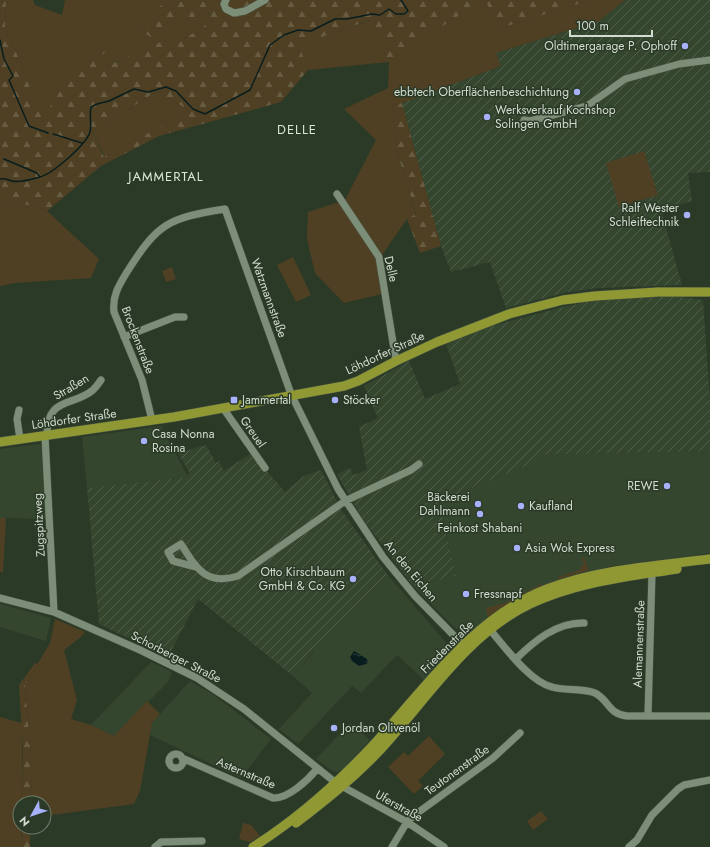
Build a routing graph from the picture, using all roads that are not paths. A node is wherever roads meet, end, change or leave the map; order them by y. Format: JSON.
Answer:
{"nodes":[{"id":1,"x":226,"y":0,"type":"edge"},
{"id":2,"x":265,"y":0,"type":"edge"},
{"id":3,"x":710,"y":60,"type":"edge"},
{"id":4,"x":524,"y":120,"type":"dead end"},
{"id":5,"x":336,"y":194,"type":"dead end"},
{"id":6,"x":225,"y":209,"type":"joint"},
{"id":7,"x":710,"y":292,"type":"edge"},
{"id":8,"x":184,"y":317,"type":"dead end"},
{"id":9,"x":124,"y":337,"type":"junction"},
{"id":10,"x":396,"y":361,"type":"junction"},
{"id":11,"x":101,"y":380,"type":"dead end"},
{"id":12,"x":291,"y":394,"type":"junction"},
{"id":13,"x":223,"y":408,"type":"junction"},
{"id":14,"x":19,"y":410,"type":"dead end"},
{"id":15,"x":152,"y":420,"type":"junction"},
{"id":16,"x":46,"y":435,"type":"junction"},
{"id":17,"x":20,"y":439,"type":"junction"},
{"id":18,"x":0,"y":442,"type":"edge"},
{"id":19,"x":419,"y":464,"type":"dead end"},
{"id":20,"x":265,"y":468,"type":"dead end"},
{"id":21,"x":345,"y":501,"type":"junction"},
{"id":22,"x":710,"y":559,"type":"edge"},
{"id":23,"x":710,"y":565,"type":"edge"},
{"id":24,"x":196,"y":567,"type":"dead end"},
{"id":25,"x":652,"y":573,"type":"junction"},
{"id":26,"x":0,"y":598,"type":"edge"},
{"id":27,"x":54,"y":612,"type":"junction"},
{"id":28,"x":584,"y":623,"type":"dead end"},
{"id":29,"x":491,"y":630,"type":"junction"},
{"id":30,"x":466,"y":648,"type":"junction"},
{"id":31,"x":516,"y":659,"type":"junction"},
{"id":32,"x":648,"y":715,"type":"junction"},
{"id":33,"x":710,"y":716,"type":"edge"},
{"id":34,"x":520,"y":733,"type":"dead end"},
{"id":35,"x":182,"y":758,"type":"dead end"},
{"id":36,"x":317,"y":769,"type":"junction"},
{"id":37,"x":710,"y":780,"type":"edge"},
{"id":38,"x":339,"y":785,"type":"junction"},
{"id":39,"x":407,"y":822,"type":"junction"},
{"id":40,"x":202,"y":841,"type":"dead end"},
{"id":41,"x":637,"y":844,"type":"edge"},
{"id":42,"x":155,"y":847,"type":"edge"},
{"id":43,"x":253,"y":847,"type":"edge"},
{"id":44,"x":265,"y":847,"type":"edge"},
{"id":45,"x":392,"y":847,"type":"edge"},
{"id":46,"x":444,"y":847,"type":"edge"},
{"id":47,"x":629,"y":847,"type":"edge"}],
"edges":[{"from":1,"to":2,"type":"street"},
{"from":3,"to":4,"type":"street"},
{"from":5,"to":10,"type":"street","name":"Delle"},
{"from":6,"to":9,"type":"street","name":"Brockenstraße"},
{"from":6,"to":12,"type":"street","name":"Watzmannstraße"},
{"from":7,"to":10,"type":"main road","name":"Löhdorfer Straße"},
{"from":8,"to":9,"type":"street"},
{"from":9,"to":15,"type":"street","name":"Brockenstraße"},
{"from":10,"to":12,"type":"main road","name":"Löhdorfer Straße"},
{"from":11,"to":16,"type":"street","name":"Straßen"},
{"from":12,"to":13,"type":"main road","name":"Löhdorfer Straße"},
{"from":12,"to":21,"type":"street","name":"An den Eichen"},
{"from":13,"to":15,"type":"main road","name":"Löhdorfer Straße"},
{"from":13,"to":20,"type":"street","name":"Greuel"},
{"from":14,"to":17,"type":"street","name":"Löhdorfer Straße"},
{"from":15,"to":16,"type":"main road","name":"Löhdorfer Straße"},
{"from":16,"to":17,"type":"main road","name":"Löhdorfer Straße"},
{"from":16,"to":27,"type":"street","name":"Zugspitzweg"},
{"from":17,"to":18,"type":"main road","name":"Löhdorfer Straße"},
{"from":19,"to":21,"type":"street"},
{"from":21,"to":24,"type":"street"},
{"from":21,"to":30,"type":"street","name":"An den Eichen"},
{"from":22,"to":30,"type":"main road","name":"Friedenstraße"},
{"from":23,"to":25,"type":"main road","name":"Friedenstraße"},
{"from":25,"to":29,"type":"main road","name":"Friedenstraße"},
{"from":25,"to":32,"type":"street","name":"Alemannenstraße"},
{"from":26,"to":27,"type":"street","name":"Schorberger Straße"},
{"from":27,"to":36,"type":"street","name":"Schorberger Straße"},
{"from":28,"to":31,"type":"street"},
{"from":29,"to":30,"type":"main road","name":"Friedenstraße"},
{"from":29,"to":31,"type":"street"},
{"from":30,"to":38,"type":"main road","name":"Friedenstraße"},
{"from":31,"to":32,"type":"street"},
{"from":32,"to":33,"type":"street"},
{"from":34,"to":39,"type":"street","name":"Teutonenstraße"},
{"from":35,"to":36,"type":"street","name":"Asternstraße"},
{"from":36,"to":38,"type":"street","name":"Schorberger Straße"},
{"from":37,"to":41,"type":"street"},
{"from":38,"to":39,"type":"street","name":"Uferstraße"},
{"from":38,"to":43,"type":"main road","name":"Friedenstraße"},
{"from":38,"to":44,"type":"main road","name":"Friedenstraße"},
{"from":39,"to":45,"type":"street","name":"Teutonenstraße"},
{"from":39,"to":46,"type":"street","name":"Uferstraße"},
{"from":40,"to":42,"type":"street"},
{"from":41,"to":47,"type":"street"}]}
